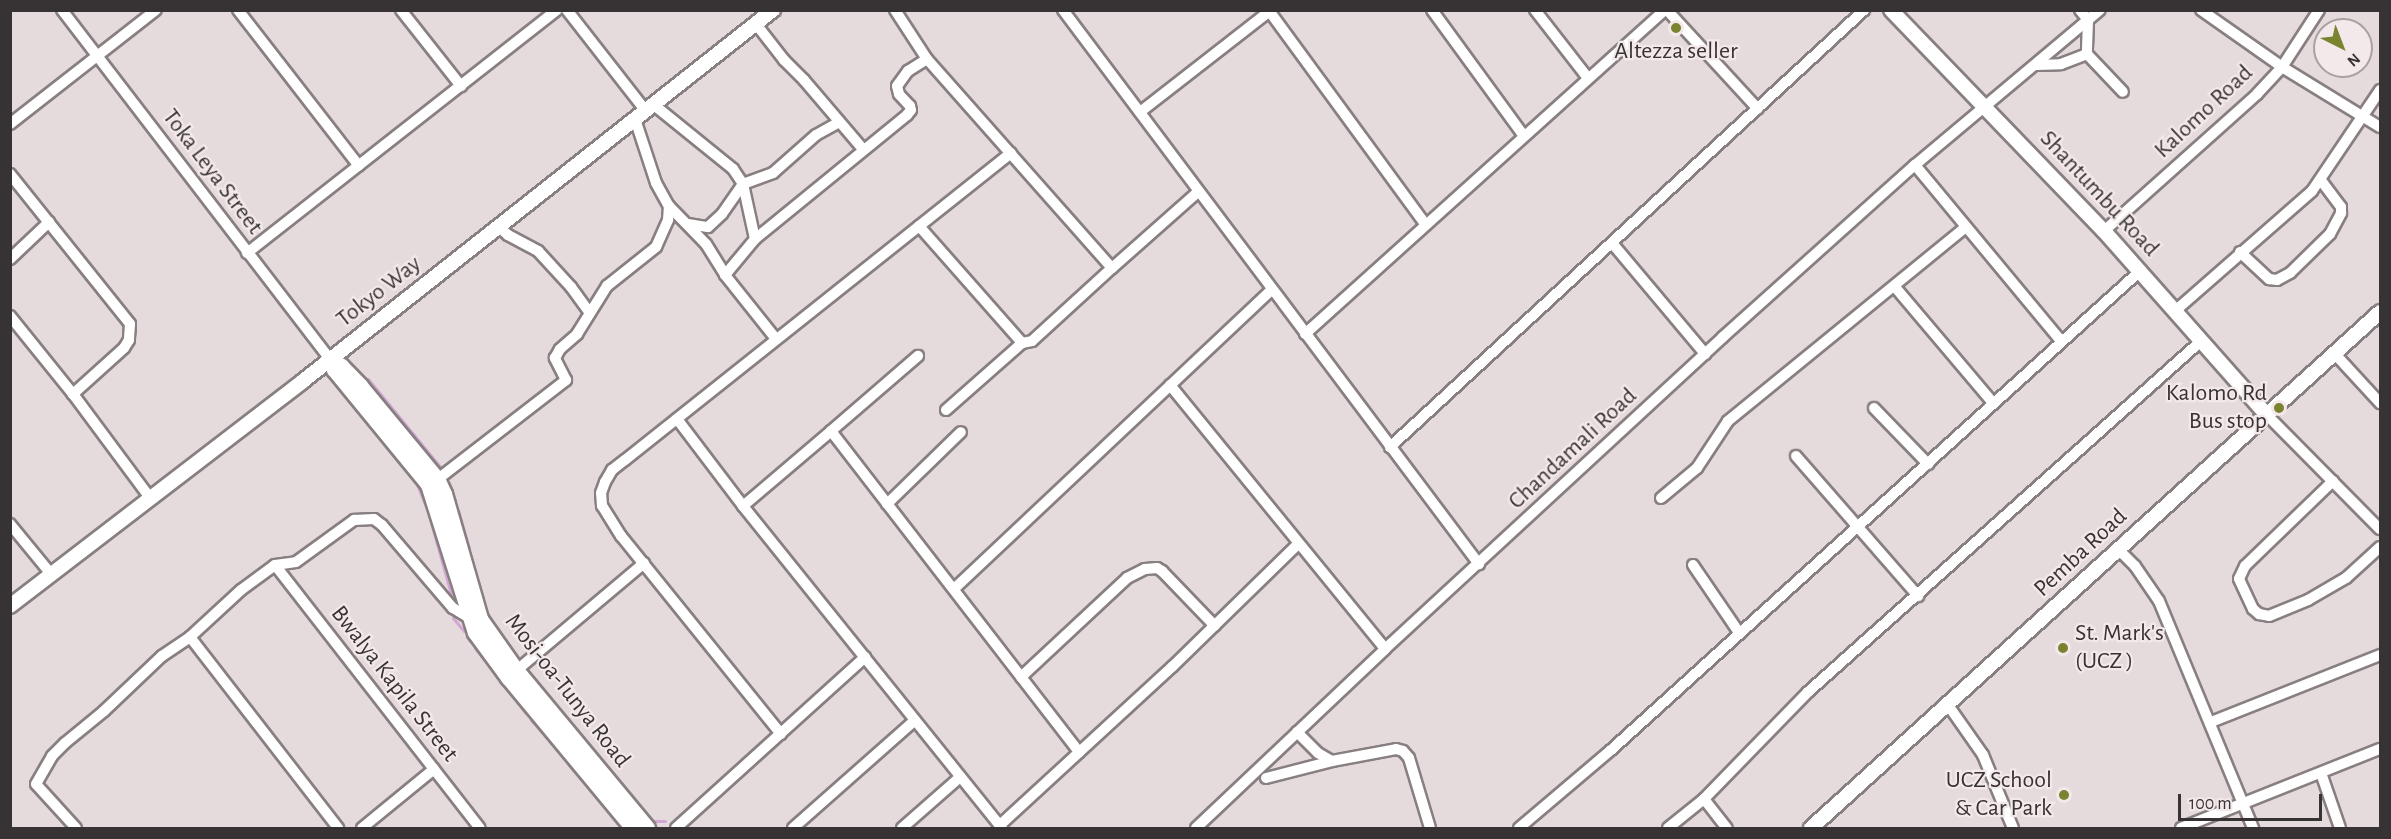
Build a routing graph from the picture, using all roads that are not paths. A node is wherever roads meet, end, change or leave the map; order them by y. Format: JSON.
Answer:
{"nodes":[{"id":1,"x":62,"y":10,"type":"edge"},
{"id":2,"x":156,"y":10,"type":"edge"},
{"id":3,"x":238,"y":10,"type":"edge"},
{"id":4,"x":401,"y":10,"type":"edge"},
{"id":5,"x":557,"y":10,"type":"edge"},
{"id":6,"x":567,"y":10,"type":"edge"},
{"id":7,"x":773,"y":10,"type":"edge"},
{"id":8,"x":895,"y":10,"type":"edge"},
{"id":9,"x":1063,"y":10,"type":"edge"},
{"id":10,"x":1432,"y":10,"type":"edge"},
{"id":11,"x":1535,"y":10,"type":"edge"},
{"id":12,"x":1666,"y":10,"type":"edge"},
{"id":13,"x":1864,"y":10,"type":"edge"},
{"id":14,"x":1891,"y":10,"type":"edge"},
{"id":15,"x":2080,"y":10,"type":"edge"},
{"id":16,"x":2100,"y":10,"type":"edge"},
{"id":17,"x":2201,"y":10,"type":"edge"},
{"id":18,"x":2319,"y":10,"type":"edge"},
{"id":19,"x":1270,"y":11,"type":"edge"},
{"id":20,"x":2088,"y":20,"type":"junction"},
{"id":21,"x":756,"y":24,"type":"junction"},
{"id":22,"x":2087,"y":54,"type":"junction"},
{"id":23,"x":98,"y":58,"type":"junction"},
{"id":24,"x":927,"y":59,"type":"junction"},
{"id":25,"x":2037,"y":65,"type":"junction"},
{"id":26,"x":2282,"y":67,"type":"junction"},
{"id":27,"x":1588,"y":78,"type":"junction"},
{"id":28,"x":461,"y":86,"type":"junction"},
{"id":29,"x":2380,"y":90,"type":"edge"},
{"id":30,"x":2123,"y":92,"type":"dead end"},
{"id":31,"x":1984,"y":105,"type":"junction"},
{"id":32,"x":1758,"y":109,"type":"junction"},
{"id":33,"x":645,"y":112,"type":"junction"},
{"id":34,"x":1140,"y":112,"type":"junction"},
{"id":35,"x":2364,"y":117,"type":"junction"},
{"id":36,"x":839,"y":122,"type":"junction"},
{"id":37,"x":10,"y":124,"type":"edge"},
{"id":38,"x":2380,"y":127,"type":"edge"},
{"id":39,"x":1524,"y":136,"type":"junction"},
{"id":40,"x":863,"y":149,"type":"junction"},
{"id":41,"x":1011,"y":153,"type":"junction"},
{"id":42,"x":1915,"y":165,"type":"junction"},
{"id":43,"x":359,"y":166,"type":"junction"},
{"id":44,"x":10,"y":174,"type":"edge"},
{"id":45,"x":2321,"y":180,"type":"junction"},
{"id":46,"x":743,"y":184,"type":"junction"},
{"id":47,"x":1198,"y":192,"type":"junction"},
{"id":48,"x":669,"y":206,"type":"junction"},
{"id":49,"x":49,"y":222,"type":"junction"},
{"id":50,"x":684,"y":222,"type":"junction"},
{"id":51,"x":1425,"y":224,"type":"junction"},
{"id":52,"x":919,"y":226,"type":"junction"},
{"id":53,"x":499,"y":227,"type":"junction"},
{"id":54,"x":1965,"y":228,"type":"junction"},
{"id":55,"x":2104,"y":231,"type":"junction"},
{"id":56,"x":755,"y":239,"type":"junction"},
{"id":57,"x":1612,"y":243,"type":"junction"},
{"id":58,"x":2240,"y":252,"type":"junction"},
{"id":59,"x":247,"y":253,"type":"junction"},
{"id":60,"x":10,"y":259,"type":"edge"},
{"id":61,"x":1112,"y":268,"type":"junction"},
{"id":62,"x":2140,"y":271,"type":"junction"},
{"id":63,"x":725,"y":275,"type":"junction"},
{"id":64,"x":1895,"y":287,"type":"junction"},
{"id":65,"x":1271,"y":290,"type":"junction"},
{"id":66,"x":2175,"y":311,"type":"junction"},
{"id":67,"x":2380,"y":312,"type":"edge"},
{"id":68,"x":590,"y":314,"type":"junction"},
{"id":69,"x":10,"y":316,"type":"edge"},
{"id":70,"x":20,"y":328,"type":"junction"},
{"id":71,"x":1305,"y":334,"type":"junction"},
{"id":72,"x":10,"y":336,"type":"edge"},
{"id":73,"x":355,"y":338,"type":"junction"},
{"id":74,"x":776,"y":339,"type":"junction"},
{"id":75,"x":2061,"y":340,"type":"junction"},
{"id":76,"x":2200,"y":340,"type":"junction"},
{"id":77,"x":1022,"y":343,"type":"junction"},
{"id":78,"x":1705,"y":354,"type":"junction"},
{"id":79,"x":2335,"y":354,"type":"junction"},
{"id":80,"x":918,"y":356,"type":"dead end"},
{"id":81,"x":330,"y":359,"type":"junction"},
{"id":82,"x":303,"y":381,"type":"junction"},
{"id":83,"x":345,"y":385,"type":"junction"},
{"id":84,"x":1170,"y":385,"type":"junction"},
{"id":85,"x":362,"y":386,"type":"junction"},
{"id":86,"x":73,"y":394,"type":"junction"},
{"id":87,"x":1993,"y":403,"type":"junction"},
{"id":88,"x":2380,"y":403,"type":"edge"},
{"id":89,"x":1874,"y":408,"type":"dead end"},
{"id":90,"x":946,"y":410,"type":"dead end"},
{"id":91,"x":2266,"y":414,"type":"junction"},
{"id":92,"x":677,"y":419,"type":"junction"},
{"id":93,"x":831,"y":432,"type":"junction"},
{"id":94,"x":961,"y":432,"type":"dead end"},
{"id":95,"x":1390,"y":447,"type":"junction"},
{"id":96,"x":1796,"y":456,"type":"dead end"},
{"id":97,"x":1928,"y":464,"type":"junction"},
{"id":98,"x":438,"y":479,"type":"junction"},
{"id":99,"x":2333,"y":481,"type":"junction"},
{"id":100,"x":1661,"y":498,"type":"dead end"},
{"id":101,"x":151,"y":499,"type":"junction"},
{"id":102,"x":887,"y":504,"type":"junction"},
{"id":103,"x":743,"y":506,"type":"junction"},
{"id":104,"x":10,"y":524,"type":"edge"},
{"id":105,"x":1857,"y":527,"type":"junction"},
{"id":106,"x":2380,"y":529,"type":"edge"},
{"id":107,"x":1299,"y":543,"type":"junction"},
{"id":108,"x":2380,"y":547,"type":"edge"},
{"id":109,"x":2118,"y":549,"type":"junction"},
{"id":110,"x":644,"y":563,"type":"junction"},
{"id":111,"x":1479,"y":564,"type":"junction"},
{"id":112,"x":1693,"y":565,"type":"dead end"},
{"id":113,"x":275,"y":566,"type":"junction"},
{"id":114,"x":51,"y":574,"type":"junction"},
{"id":115,"x":954,"y":589,"type":"junction"},
{"id":116,"x":1918,"y":596,"type":"junction"},
{"id":117,"x":10,"y":606,"type":"edge"},
{"id":118,"x":475,"y":620,"type":"junction"},
{"id":119,"x":1215,"y":626,"type":"junction"},
{"id":120,"x":1740,"y":634,"type":"junction"},
{"id":121,"x":190,"y":637,"type":"junction"},
{"id":122,"x":1385,"y":649,"type":"junction"},
{"id":123,"x":2380,"y":655,"type":"edge"},
{"id":124,"x":865,"y":657,"type":"junction"},
{"id":125,"x":517,"y":670,"type":"junction"},
{"id":126,"x":1021,"y":677,"type":"junction"},
{"id":127,"x":1948,"y":705,"type":"junction"},
{"id":128,"x":914,"y":721,"type":"junction"},
{"id":129,"x":2211,"y":722,"type":"junction"},
{"id":130,"x":1297,"y":732,"type":"junction"},
{"id":131,"x":781,"y":734,"type":"junction"},
{"id":132,"x":2380,"y":749,"type":"edge"},
{"id":133,"x":1079,"y":752,"type":"junction"},
{"id":134,"x":1332,"y":761,"type":"junction"},
{"id":135,"x":434,"y":769,"type":"junction"},
{"id":136,"x":2322,"y":773,"type":"junction"},
{"id":137,"x":960,"y":777,"type":"junction"},
{"id":138,"x":1266,"y":778,"type":"dead end"},
{"id":139,"x":1704,"y":799,"type":"junction"},
{"id":140,"x":2243,"y":804,"type":"junction"},
{"id":141,"x":1001,"y":827,"type":"edge"},
{"id":142,"x":76,"y":828,"type":"edge"},
{"id":143,"x":338,"y":828,"type":"edge"},
{"id":144,"x":362,"y":828,"type":"edge"},
{"id":145,"x":480,"y":828,"type":"edge"},
{"id":146,"x":632,"y":828,"type":"edge"},
{"id":147,"x":648,"y":828,"type":"edge"},
{"id":148,"x":676,"y":828,"type":"edge"},
{"id":149,"x":793,"y":828,"type":"edge"},
{"id":150,"x":902,"y":828,"type":"edge"},
{"id":151,"x":1196,"y":828,"type":"edge"},
{"id":152,"x":1430,"y":828,"type":"edge"},
{"id":153,"x":1519,"y":828,"type":"edge"},
{"id":154,"x":1668,"y":828,"type":"edge"},
{"id":155,"x":1727,"y":828,"type":"edge"},
{"id":156,"x":1811,"y":828,"type":"edge"},
{"id":157,"x":2013,"y":828,"type":"edge"},
{"id":158,"x":2181,"y":828,"type":"edge"},
{"id":159,"x":2253,"y":828,"type":"edge"},
{"id":160,"x":2340,"y":828,"type":"edge"}],
"edges":[{"from":1,"to":23,"type":"street","name":"Toka Leya Street"},
{"from":2,"to":23,"type":"street"},
{"from":3,"to":43,"type":"street"},
{"from":4,"to":28,"type":"street"},
{"from":5,"to":28,"type":"street"},
{"from":6,"to":33,"type":"street"},
{"from":7,"to":21,"type":"main road","name":"Tokyo Way"},
{"from":8,"to":24,"type":"street"},
{"from":9,"to":34,"type":"street"},
{"from":10,"to":39,"type":"street"},
{"from":11,"to":27,"type":"street"},
{"from":12,"to":27,"type":"street"},
{"from":12,"to":32,"type":"street"},
{"from":13,"to":32,"type":"street"},
{"from":14,"to":31,"type":"main road","name":"Shantumbu Road"},
{"from":15,"to":20,"type":"street"},
{"from":16,"to":20,"type":"street","name":"Chandamali Road"},
{"from":17,"to":26,"type":"street"},
{"from":18,"to":26,"type":"street","name":"Kalomo Road"},
{"from":19,"to":34,"type":"street"},
{"from":19,"to":51,"type":"street"},
{"from":20,"to":22,"type":"street"},
{"from":20,"to":25,"type":"street","name":"Chandamali Road"},
{"from":21,"to":33,"type":"main road","name":"Tokyo Way"},
{"from":21,"to":36,"type":"street"},
{"from":22,"to":25,"type":"street"},
{"from":22,"to":30,"type":"street"},
{"from":23,"to":37,"type":"street"},
{"from":23,"to":59,"type":"street","name":"Toka Leya Street"},
{"from":24,"to":40,"type":"street"},
{"from":24,"to":41,"type":"street"},
{"from":25,"to":31,"type":"street","name":"Chandamali Road"},
{"from":26,"to":35,"type":"street"},
{"from":26,"to":55,"type":"street","name":"Kalomo Road"},
{"from":27,"to":39,"type":"street"},
{"from":28,"to":43,"type":"street"},
{"from":29,"to":35,"type":"street"},
{"from":31,"to":42,"type":"street","name":"Chandamali Road"},
{"from":31,"to":55,"type":"main road","name":"Shantumbu Road"},
{"from":32,"to":57,"type":"street"},
{"from":33,"to":46,"type":"street"},
{"from":33,"to":48,"type":"street"},
{"from":33,"to":53,"type":"main road","name":"Tokyo Way"},
{"from":34,"to":47,"type":"street"},
{"from":35,"to":38,"type":"street"},
{"from":35,"to":45,"type":"street"},
{"from":36,"to":40,"type":"street"},
{"from":36,"to":46,"type":"street"},
{"from":39,"to":51,"type":"street"},
{"from":40,"to":56,"type":"street"},
{"from":41,"to":52,"type":"street"},
{"from":41,"to":61,"type":"street"},
{"from":42,"to":54,"type":"street"},
{"from":42,"to":78,"type":"street","name":"Chandamali Road"},
{"from":43,"to":59,"type":"street"},
{"from":44,"to":49,"type":"street"},
{"from":45,"to":58,"type":"street"},
{"from":45,"to":58,"type":"street"},
{"from":46,"to":50,"type":"street"},
{"from":46,"to":56,"type":"street"},
{"from":47,"to":61,"type":"street"},
{"from":47,"to":65,"type":"street"},
{"from":48,"to":50,"type":"street"},
{"from":48,"to":68,"type":"street"},
{"from":49,"to":60,"type":"street"},
{"from":49,"to":86,"type":"street"},
{"from":50,"to":63,"type":"street"},
{"from":51,"to":71,"type":"street"},
{"from":52,"to":74,"type":"street"},
{"from":52,"to":77,"type":"street"},
{"from":53,"to":68,"type":"street"},
{"from":53,"to":73,"type":"main road","name":"Tokyo Way"},
{"from":54,"to":64,"type":"street"},
{"from":54,"to":75,"type":"street"},
{"from":55,"to":62,"type":"main road","name":"Shantumbu Road"},
{"from":56,"to":63,"type":"street"},
{"from":57,"to":78,"type":"street"},
{"from":57,"to":95,"type":"street"},
{"from":58,"to":66,"type":"street"},
{"from":59,"to":81,"type":"street","name":"Toka Leya Street"},
{"from":61,"to":77,"type":"street"},
{"from":62,"to":66,"type":"main road","name":"Shantumbu Road"},
{"from":62,"to":75,"type":"street"},
{"from":63,"to":74,"type":"street"},
{"from":64,"to":87,"type":"street"},
{"from":64,"to":100,"type":"street"},
{"from":65,"to":71,"type":"street"},
{"from":65,"to":84,"type":"street"},
{"from":66,"to":76,"type":"main road","name":"Shantumbu Road"},
{"from":67,"to":79,"type":"main road","name":"Pemba Road"},
{"from":68,"to":98,"type":"street"},
{"from":69,"to":70,"type":"street"},
{"from":70,"to":72,"type":"street"},
{"from":70,"to":86,"type":"street"},
{"from":71,"to":95,"type":"street"},
{"from":73,"to":81,"type":"main road","name":"Tokyo Way"},
{"from":73,"to":85,"type":"main road"},
{"from":74,"to":92,"type":"street"},
{"from":75,"to":87,"type":"street"},
{"from":76,"to":91,"type":"main road","name":"Shantumbu Road"},
{"from":76,"to":116,"type":"street"},
{"from":77,"to":90,"type":"street"},
{"from":78,"to":111,"type":"street","name":"Chandamali Road"},
{"from":79,"to":88,"type":"street"},
{"from":79,"to":91,"type":"main road","name":"Pemba Road"},
{"from":80,"to":93,"type":"street"},
{"from":81,"to":82,"type":"main road","name":"Tokyo Way"},
{"from":81,"to":83,"type":"main road","name":"Mosi-oa-Tunya Road"},
{"from":81,"to":85,"type":"main road","name":"Mosi-oa-Tunya Road"},
{"from":82,"to":83,"type":"main road"},
{"from":82,"to":101,"type":"main road","name":"Tokyo Way"},
{"from":83,"to":118,"type":"main road","name":"Mosi-oa-Tunya Road"},
{"from":84,"to":107,"type":"street"},
{"from":84,"to":115,"type":"street"},
{"from":85,"to":98,"type":"main road","name":"Mosi-oa-Tunya Road"},
{"from":86,"to":101,"type":"street"},
{"from":87,"to":97,"type":"street"},
{"from":89,"to":97,"type":"street"},
{"from":91,"to":99,"type":"street"},
{"from":91,"to":109,"type":"main road","name":"Pemba Road"},
{"from":92,"to":103,"type":"street"},
{"from":92,"to":110,"type":"street"},
{"from":93,"to":102,"type":"street"},
{"from":93,"to":103,"type":"street"},
{"from":94,"to":102,"type":"street"},
{"from":95,"to":111,"type":"street"},
{"from":96,"to":105,"type":"street"},
{"from":97,"to":105,"type":"street"},
{"from":98,"to":118,"type":"main road","name":"Mosi-oa-Tunya Road"},
{"from":99,"to":106,"type":"street"},
{"from":99,"to":108,"type":"street"},
{"from":101,"to":114,"type":"main road","name":"Tokyo Way"},
{"from":102,"to":115,"type":"street"},
{"from":103,"to":124,"type":"street"},
{"from":104,"to":114,"type":"street"},
{"from":105,"to":116,"type":"street"},
{"from":105,"to":120,"type":"street"},
{"from":107,"to":119,"type":"street"},
{"from":107,"to":122,"type":"street"},
{"from":109,"to":127,"type":"main road","name":"Pemba Road"},
{"from":109,"to":129,"type":"street"},
{"from":110,"to":125,"type":"street"},
{"from":110,"to":131,"type":"street"},
{"from":111,"to":122,"type":"street","name":"Chandamali Road"},
{"from":112,"to":120,"type":"street"},
{"from":113,"to":118,"type":"street"},
{"from":113,"to":121,"type":"street"},
{"from":113,"to":135,"type":"street","name":"Bwalya Kapila Street"},
{"from":114,"to":117,"type":"main road","name":"Tokyo Way"},
{"from":115,"to":126,"type":"street"},
{"from":116,"to":139,"type":"street"},
{"from":118,"to":125,"type":"main road","name":"Mosi-oa-Tunya Road"},
{"from":118,"to":146,"type":"main road","name":"Mosi-oa-Tunya Road"},
{"from":119,"to":126,"type":"street"},
{"from":119,"to":133,"type":"street"},
{"from":120,"to":153,"type":"street"},
{"from":121,"to":142,"type":"street"},
{"from":121,"to":143,"type":"street"},
{"from":122,"to":130,"type":"street","name":"Chandamali Road"},
{"from":123,"to":129,"type":"street"},
{"from":124,"to":128,"type":"street"},
{"from":124,"to":131,"type":"street"},
{"from":125,"to":147,"type":"main road","name":"Mosi-oa-Tunya Road"},
{"from":126,"to":133,"type":"street"},
{"from":127,"to":156,"type":"main road","name":"Pemba Road"},
{"from":127,"to":157,"type":"street"},
{"from":128,"to":137,"type":"street"},
{"from":128,"to":149,"type":"street"},
{"from":129,"to":140,"type":"street"},
{"from":130,"to":134,"type":"street"},
{"from":130,"to":151,"type":"street","name":"Chandamali Road"},
{"from":131,"to":148,"type":"street"},
{"from":132,"to":136,"type":"street"},
{"from":133,"to":141,"type":"street"},
{"from":134,"to":138,"type":"street"},
{"from":134,"to":152,"type":"street"},
{"from":135,"to":144,"type":"street"},
{"from":135,"to":145,"type":"street","name":"Bwalya Kapila Street"},
{"from":136,"to":140,"type":"street"},
{"from":136,"to":160,"type":"street"},
{"from":137,"to":141,"type":"street"},
{"from":137,"to":150,"type":"street"},
{"from":139,"to":154,"type":"street"},
{"from":139,"to":155,"type":"street"},
{"from":140,"to":158,"type":"street"},
{"from":140,"to":159,"type":"street"}]}
